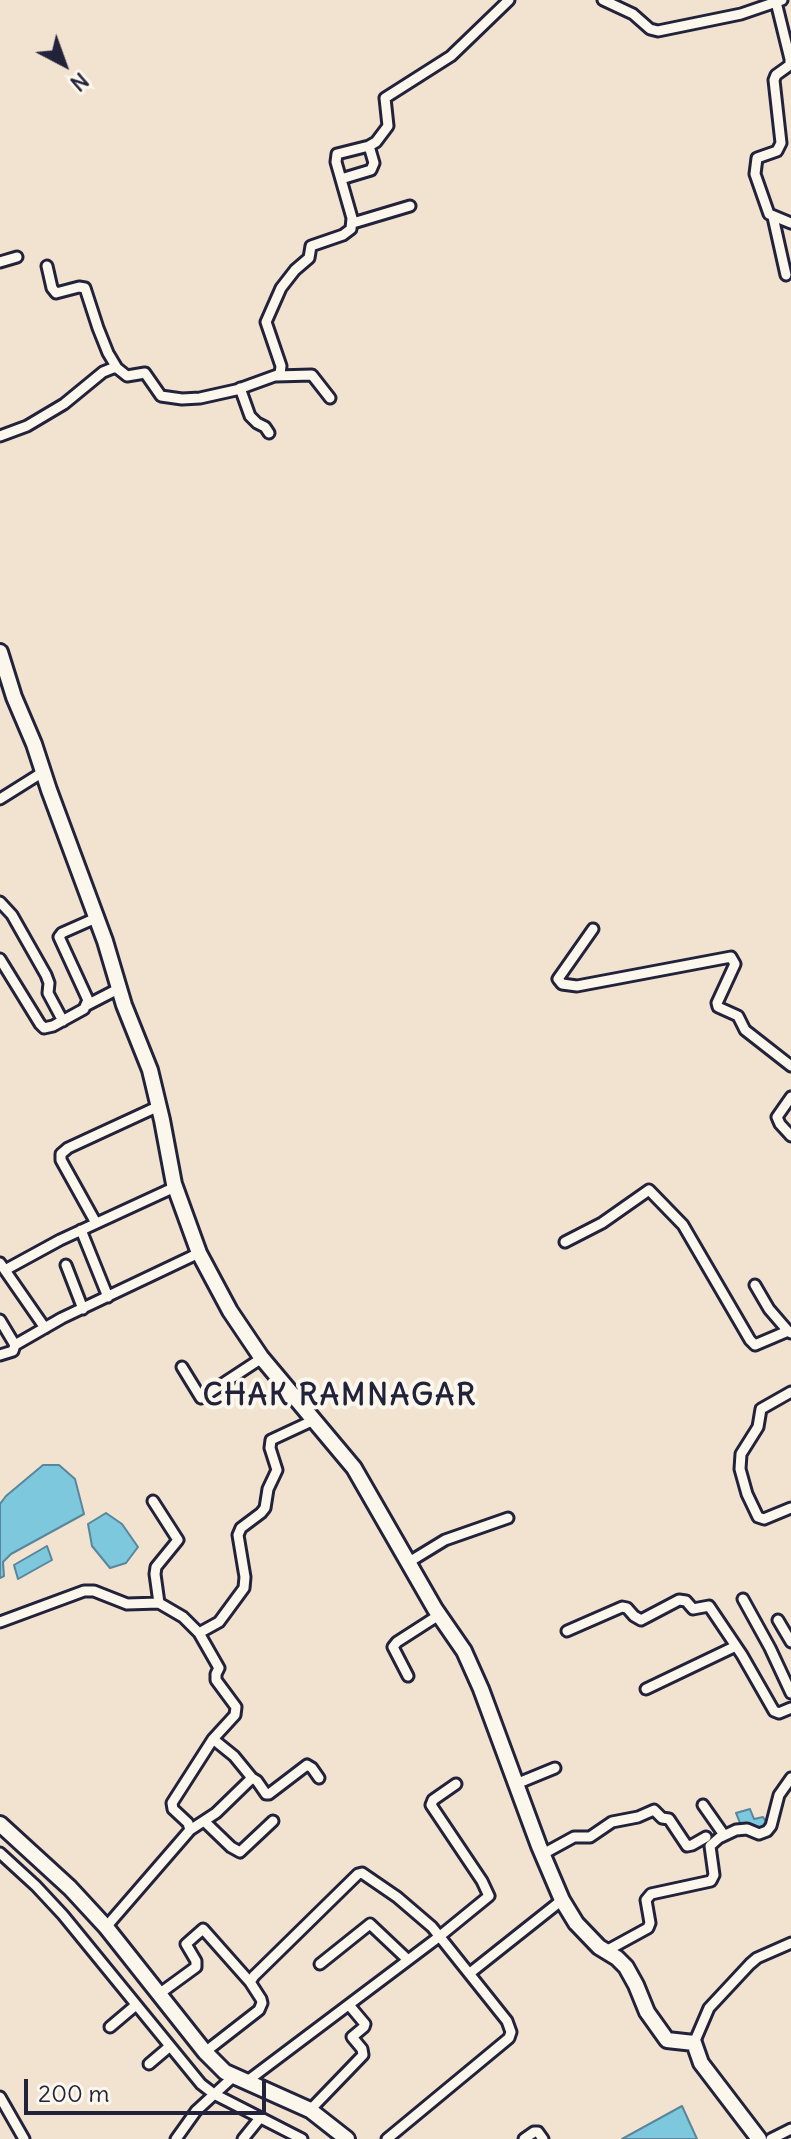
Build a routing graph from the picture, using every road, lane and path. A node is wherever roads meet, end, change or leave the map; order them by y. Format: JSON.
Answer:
{"nodes":[{"id":1,"x":509,"y":0,"type":"edge"},
{"id":2,"x":603,"y":0,"type":"edge"},
{"id":3,"x":779,"y":1,"type":"edge"},
{"id":4,"x":369,"y":146,"type":"junction"},
{"id":5,"x":341,"y":179,"type":"junction"},
{"id":6,"x":410,"y":206,"type":"dead end"},
{"id":7,"x":773,"y":217,"type":"junction"},
{"id":8,"x":353,"y":223,"type":"junction"},
{"id":9,"x":791,"y":223,"type":"edge"},
{"id":10,"x":17,"y":257,"type":"dead end"},
{"id":11,"x":0,"y":262,"type":"edge"},
{"id":12,"x":47,"y":266,"type":"dead end"},
{"id":13,"x":786,"y":275,"type":"dead end"},
{"id":14,"x":117,"y":368,"type":"junction"},
{"id":15,"x":276,"y":376,"type":"junction"},
{"id":16,"x":240,"y":388,"type":"junction"},
{"id":17,"x":330,"y":398,"type":"dead end"},
{"id":18,"x":269,"y":433,"type":"dead end"},
{"id":19,"x":0,"y":436,"type":"edge"},
{"id":20,"x":0,"y":652,"type":"edge"},
{"id":21,"x":43,"y":772,"type":"junction"},
{"id":22,"x":0,"y":799,"type":"edge"},
{"id":23,"x":0,"y":902,"type":"edge"},
{"id":24,"x":96,"y":918,"type":"junction"},
{"id":25,"x":593,"y":929,"type":"dead end"},
{"id":26,"x":0,"y":959,"type":"edge"},
{"id":27,"x":120,"y":988,"type":"junction"},
{"id":28,"x":87,"y":1005,"type":"junction"},
{"id":29,"x":63,"y":1021,"type":"junction"},
{"id":30,"x":791,"y":1066,"type":"edge"},
{"id":31,"x":791,"y":1097,"type":"edge"},
{"id":32,"x":159,"y":1106,"type":"junction"},
{"id":33,"x":791,"y":1136,"type":"edge"},
{"id":34,"x":175,"y":1187,"type":"junction"},
{"id":35,"x":96,"y":1223,"type":"junction"},
{"id":36,"x":81,"y":1230,"type":"junction"},
{"id":37,"x":565,"y":1242,"type":"dead end"},
{"id":38,"x":199,"y":1253,"type":"junction"},
{"id":39,"x":66,"y":1265,"type":"dead end"},
{"id":40,"x":2,"y":1266,"type":"edge"},
{"id":41,"x":755,"y":1285,"type":"dead end"},
{"id":42,"x":108,"y":1297,"type":"junction"},
{"id":43,"x":83,"y":1309,"type":"junction"},
{"id":44,"x":0,"y":1320,"type":"edge"},
{"id":45,"x":45,"y":1328,"type":"junction"},
{"id":46,"x":790,"y":1332,"type":"edge"},
{"id":47,"x":15,"y":1345,"type":"junction"},
{"id":48,"x":0,"y":1355,"type":"edge"},
{"id":49,"x":262,"y":1358,"type":"junction"},
{"id":50,"x":182,"y":1367,"type":"dead end"},
{"id":51,"x":791,"y":1392,"type":"edge"},
{"id":52,"x":314,"y":1420,"type":"junction"},
{"id":53,"x":153,"y":1501,"type":"dead end"},
{"id":54,"x":791,"y":1508,"type":"edge"},
{"id":55,"x":508,"y":1518,"type":"dead end"},
{"id":56,"x":409,"y":1562,"type":"junction"},
{"id":57,"x":743,"y":1599,"type":"dead end"},
{"id":58,"x":159,"y":1603,"type":"junction"},
{"id":59,"x":439,"y":1615,"type":"junction"},
{"id":60,"x":778,"y":1620,"type":"dead end"},
{"id":61,"x":0,"y":1622,"type":"edge"},
{"id":62,"x":567,"y":1631,"type":"dead end"},
{"id":63,"x":199,"y":1633,"type":"junction"},
{"id":64,"x":791,"y":1642,"type":"edge"},
{"id":65,"x":736,"y":1646,"type":"junction"},
{"id":66,"x":408,"y":1676,"type":"dead end"},
{"id":67,"x":646,"y":1689,"type":"dead end"},
{"id":68,"x":791,"y":1693,"type":"edge"},
{"id":69,"x":791,"y":1708,"type":"edge"},
{"id":70,"x":213,"y":1739,"type":"junction"},
{"id":71,"x":555,"y":1768,"type":"dead end"},
{"id":72,"x":252,"y":1778,"type":"junction"},
{"id":73,"x":319,"y":1778,"type":"dead end"},
{"id":74,"x":791,"y":1778,"type":"edge"},
{"id":75,"x":456,"y":1784,"type":"dead end"},
{"id":76,"x":516,"y":1784,"type":"junction"},
{"id":77,"x":703,"y":1805,"type":"dead end"},
{"id":78,"x":204,"y":1821,"type":"junction"},
{"id":79,"x":273,"y":1821,"type":"dead end"},
{"id":80,"x":716,"y":1823,"type":"junction"},
{"id":81,"x":0,"y":1824,"type":"edge"},
{"id":82,"x":190,"y":1830,"type":"junction"},
{"id":83,"x":724,"y":1835,"type":"junction"},
{"id":84,"x":708,"y":1841,"type":"junction"},
{"id":85,"x":0,"y":1853,"type":"edge"},
{"id":86,"x":543,"y":1854,"type":"junction"},
{"id":87,"x":562,"y":1900,"type":"junction"},
{"id":88,"x":106,"y":1927,"type":"junction"},
{"id":89,"x":440,"y":1936,"type":"junction"},
{"id":90,"x":791,"y":1943,"type":"edge"},
{"id":91,"x":606,"y":1951,"type":"junction"},
{"id":92,"x":407,"y":1959,"type":"junction"},
{"id":93,"x":320,"y":1964,"type":"dead end"},
{"id":94,"x":470,"y":1973,"type":"junction"},
{"id":95,"x":250,"y":1982,"type":"junction"},
{"id":96,"x":159,"y":1994,"type":"junction"},
{"id":97,"x":136,"y":2005,"type":"junction"},
{"id":98,"x":349,"y":2005,"type":"junction"},
{"id":99,"x":110,"y":2027,"type":"dead end"},
{"id":100,"x":694,"y":2043,"type":"junction"},
{"id":101,"x":169,"y":2047,"type":"junction"},
{"id":102,"x":205,"y":2052,"type":"junction"},
{"id":103,"x":149,"y":2064,"type":"dead end"},
{"id":104,"x":227,"y":2086,"type":"junction"},
{"id":105,"x":0,"y":2097,"type":"edge"},
{"id":106,"x":310,"y":2110,"type":"junction"},
{"id":107,"x":260,"y":2118,"type":"junction"},
{"id":108,"x":791,"y":2129,"type":"edge"},
{"id":109,"x":24,"y":2139,"type":"edge"},
{"id":110,"x":176,"y":2139,"type":"edge"},
{"id":111,"x":243,"y":2139,"type":"edge"},
{"id":112,"x":302,"y":2139,"type":"edge"},
{"id":113,"x":347,"y":2139,"type":"edge"},
{"id":114,"x":387,"y":2139,"type":"edge"},
{"id":115,"x":524,"y":2139,"type":"edge"},
{"id":116,"x":543,"y":2139,"type":"edge"},
{"id":117,"x":759,"y":2139,"type":"edge"},
{"id":118,"x":771,"y":2139,"type":"edge"}],
"edges":[{"from":1,"to":4,"type":"street"},
{"from":2,"to":3,"type":"street"},
{"from":3,"to":7,"type":"street"},
{"from":4,"to":5,"type":"street"},
{"from":4,"to":5,"type":"street"},
{"from":5,"to":8,"type":"street"},
{"from":6,"to":8,"type":"street"},
{"from":7,"to":9,"type":"street"},
{"from":7,"to":13,"type":"street"},
{"from":8,"to":15,"type":"street"},
{"from":10,"to":11,"type":"street"},
{"from":12,"to":14,"type":"street"},
{"from":14,"to":16,"type":"street"},
{"from":14,"to":19,"type":"street"},
{"from":15,"to":16,"type":"street"},
{"from":15,"to":17,"type":"street"},
{"from":16,"to":18,"type":"street"},
{"from":20,"to":21,"type":"street"},
{"from":21,"to":22,"type":"street"},
{"from":21,"to":24,"type":"street"},
{"from":23,"to":29,"type":"street"},
{"from":24,"to":27,"type":"street"},
{"from":24,"to":28,"type":"street"},
{"from":25,"to":30,"type":"street"},
{"from":26,"to":29,"type":"street"},
{"from":27,"to":28,"type":"street"},
{"from":27,"to":32,"type":"street"},
{"from":28,"to":29,"type":"street"},
{"from":31,"to":33,"type":"street"},
{"from":32,"to":34,"type":"street"},
{"from":32,"to":35,"type":"street"},
{"from":34,"to":35,"type":"street"},
{"from":34,"to":38,"type":"street"},
{"from":35,"to":36,"type":"street"},
{"from":36,"to":40,"type":"street"},
{"from":36,"to":42,"type":"street"},
{"from":37,"to":46,"type":"street"},
{"from":38,"to":42,"type":"street"},
{"from":38,"to":49,"type":"street"},
{"from":39,"to":43,"type":"street"},
{"from":40,"to":45,"type":"street"},
{"from":41,"to":46,"type":"street"},
{"from":42,"to":43,"type":"street"},
{"from":43,"to":45,"type":"street"},
{"from":44,"to":47,"type":"street"},
{"from":45,"to":47,"type":"street"},
{"from":47,"to":48,"type":"street"},
{"from":49,"to":50,"type":"street"},
{"from":49,"to":52,"type":"street"},
{"from":51,"to":54,"type":"street"},
{"from":52,"to":56,"type":"street"},
{"from":52,"to":63,"type":"street"},
{"from":53,"to":58,"type":"street"},
{"from":55,"to":56,"type":"street"},
{"from":56,"to":59,"type":"street"},
{"from":57,"to":68,"type":"street"},
{"from":58,"to":61,"type":"street"},
{"from":58,"to":63,"type":"street"},
{"from":59,"to":66,"type":"street"},
{"from":59,"to":76,"type":"street"},
{"from":60,"to":64,"type":"street"},
{"from":62,"to":65,"type":"street"},
{"from":63,"to":70,"type":"street"},
{"from":65,"to":67,"type":"street"},
{"from":65,"to":69,"type":"street"},
{"from":70,"to":72,"type":"street"},
{"from":70,"to":82,"type":"street"},
{"from":71,"to":76,"type":"street"},
{"from":72,"to":73,"type":"street"},
{"from":72,"to":78,"type":"street"},
{"from":74,"to":83,"type":"street"},
{"from":75,"to":89,"type":"street"},
{"from":76,"to":86,"type":"street"},
{"from":77,"to":80,"type":"street"},
{"from":78,"to":79,"type":"street"},
{"from":78,"to":82,"type":"street"},
{"from":80,"to":83,"type":"street"},
{"from":80,"to":84,"type":"street"},
{"from":81,"to":88,"type":"street"},
{"from":82,"to":88,"type":"street"},
{"from":83,"to":84,"type":"street"},
{"from":84,"to":86,"type":"street"},
{"from":84,"to":91,"type":"street"},
{"from":85,"to":97,"type":"street"},
{"from":86,"to":87,"type":"street"},
{"from":87,"to":91,"type":"street"},
{"from":87,"to":94,"type":"street"},
{"from":88,"to":96,"type":"street"},
{"from":89,"to":92,"type":"street"},
{"from":89,"to":94,"type":"street"},
{"from":89,"to":95,"type":"street"},
{"from":90,"to":100,"type":"street"},
{"from":91,"to":100,"type":"street"},
{"from":92,"to":93,"type":"street"},
{"from":92,"to":98,"type":"street"},
{"from":94,"to":114,"type":"street"},
{"from":95,"to":96,"type":"street"},
{"from":95,"to":102,"type":"street"},
{"from":96,"to":102,"type":"street"},
{"from":97,"to":99,"type":"street"},
{"from":97,"to":101,"type":"street"},
{"from":98,"to":104,"type":"street"},
{"from":98,"to":106,"type":"street"},
{"from":100,"to":117,"type":"street"},
{"from":101,"to":103,"type":"street"},
{"from":101,"to":104,"type":"street"},
{"from":102,"to":104,"type":"street"},
{"from":104,"to":106,"type":"street"},
{"from":104,"to":107,"type":"street"},
{"from":104,"to":110,"type":"street"},
{"from":105,"to":109,"type":"street"},
{"from":106,"to":113,"type":"street"},
{"from":107,"to":111,"type":"street"},
{"from":107,"to":112,"type":"street"},
{"from":108,"to":118,"type":"street"},
{"from":115,"to":116,"type":"street"}]}
